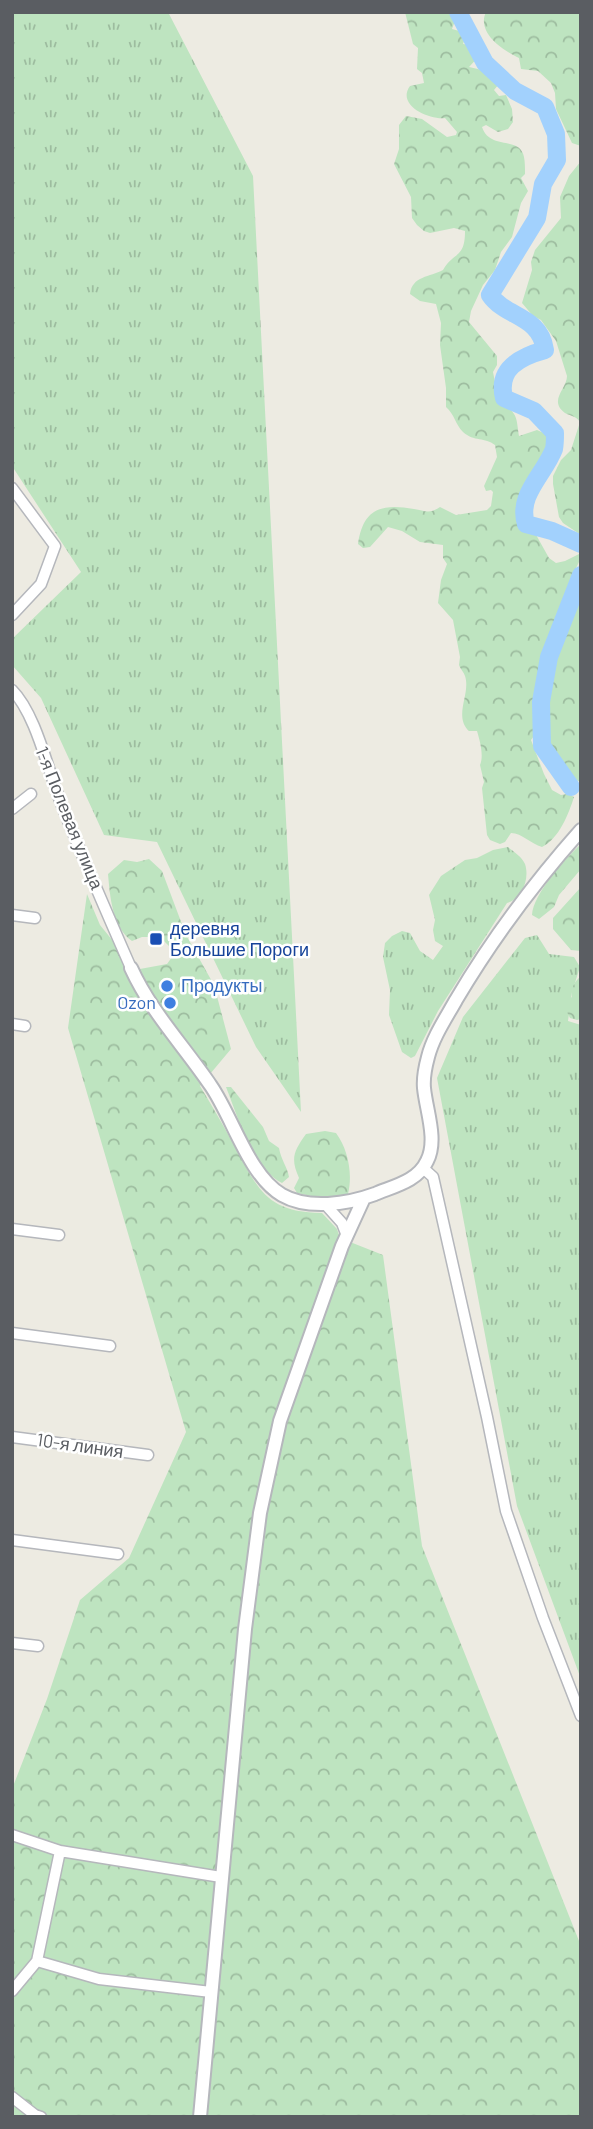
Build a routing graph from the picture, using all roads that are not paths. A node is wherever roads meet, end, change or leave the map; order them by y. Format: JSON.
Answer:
{"nodes":[{"id":1,"x":12,"y":488,"type":"edge"},
{"id":2,"x":12,"y":615,"type":"edge"},
{"id":3,"x":12,"y":690,"type":"edge"},
{"id":4,"x":31,"y":794,"type":"dead end"},
{"id":5,"x":12,"y":809,"type":"edge"},
{"id":6,"x":581,"y":830,"type":"edge"},
{"id":7,"x":12,"y":915,"type":"edge"},
{"id":8,"x":35,"y":918,"type":"dead end"},
{"id":9,"x":131,"y":968,"type":"joint"},
{"id":10,"x":12,"y":1024,"type":"edge"},
{"id":11,"x":25,"y":1026,"type":"dead end"},
{"id":12,"x":423,"y":1168,"type":"junction"},
{"id":13,"x":364,"y":1198,"type":"junction"},
{"id":14,"x":325,"y":1204,"type":"junction"},
{"id":15,"x":12,"y":1229,"type":"edge"},
{"id":16,"x":59,"y":1235,"type":"dead end"},
{"id":17,"x":347,"y":1236,"type":"junction"},
{"id":18,"x":12,"y":1333,"type":"edge"},
{"id":19,"x":110,"y":1346,"type":"dead end"},
{"id":20,"x":12,"y":1437,"type":"edge"},
{"id":21,"x":148,"y":1455,"type":"dead end"},
{"id":22,"x":12,"y":1540,"type":"edge"},
{"id":23,"x":118,"y":1554,"type":"dead end"},
{"id":24,"x":12,"y":1643,"type":"edge"},
{"id":25,"x":38,"y":1646,"type":"dead end"},
{"id":26,"x":581,"y":1716,"type":"edge"},
{"id":27,"x":12,"y":1835,"type":"edge"},
{"id":28,"x":60,"y":1851,"type":"junction"},
{"id":29,"x":221,"y":1877,"type":"junction"},
{"id":30,"x":37,"y":1961,"type":"junction"},
{"id":31,"x":12,"y":1991,"type":"edge"},
{"id":32,"x":211,"y":1992,"type":"junction"},
{"id":33,"x":12,"y":2097,"type":"edge"},
{"id":34,"x":41,"y":2117,"type":"edge"},
{"id":35,"x":200,"y":2117,"type":"edge"}],
"edges":[{"from":1,"to":2,"type":"street"},
{"from":3,"to":9,"type":"street","name":"1-я Полевая улица"},
{"from":4,"to":5,"type":"street"},
{"from":6,"to":12,"type":"street"},
{"from":7,"to":8,"type":"street"},
{"from":9,"to":14,"type":"street"},
{"from":10,"to":11,"type":"street"},
{"from":12,"to":13,"type":"street"},
{"from":12,"to":26,"type":"street"},
{"from":13,"to":14,"type":"street"},
{"from":13,"to":17,"type":"street"},
{"from":14,"to":17,"type":"street"},
{"from":15,"to":16,"type":"street"},
{"from":17,"to":29,"type":"street"},
{"from":18,"to":19,"type":"street"},
{"from":20,"to":21,"type":"street","name":"10-я линия"},
{"from":22,"to":23,"type":"street"},
{"from":24,"to":25,"type":"street"},
{"from":27,"to":28,"type":"street"},
{"from":28,"to":29,"type":"street"},
{"from":28,"to":30,"type":"street"},
{"from":29,"to":32,"type":"street"},
{"from":30,"to":31,"type":"street"},
{"from":30,"to":32,"type":"street"},
{"from":32,"to":35,"type":"street"},
{"from":33,"to":34,"type":"street"}]}
